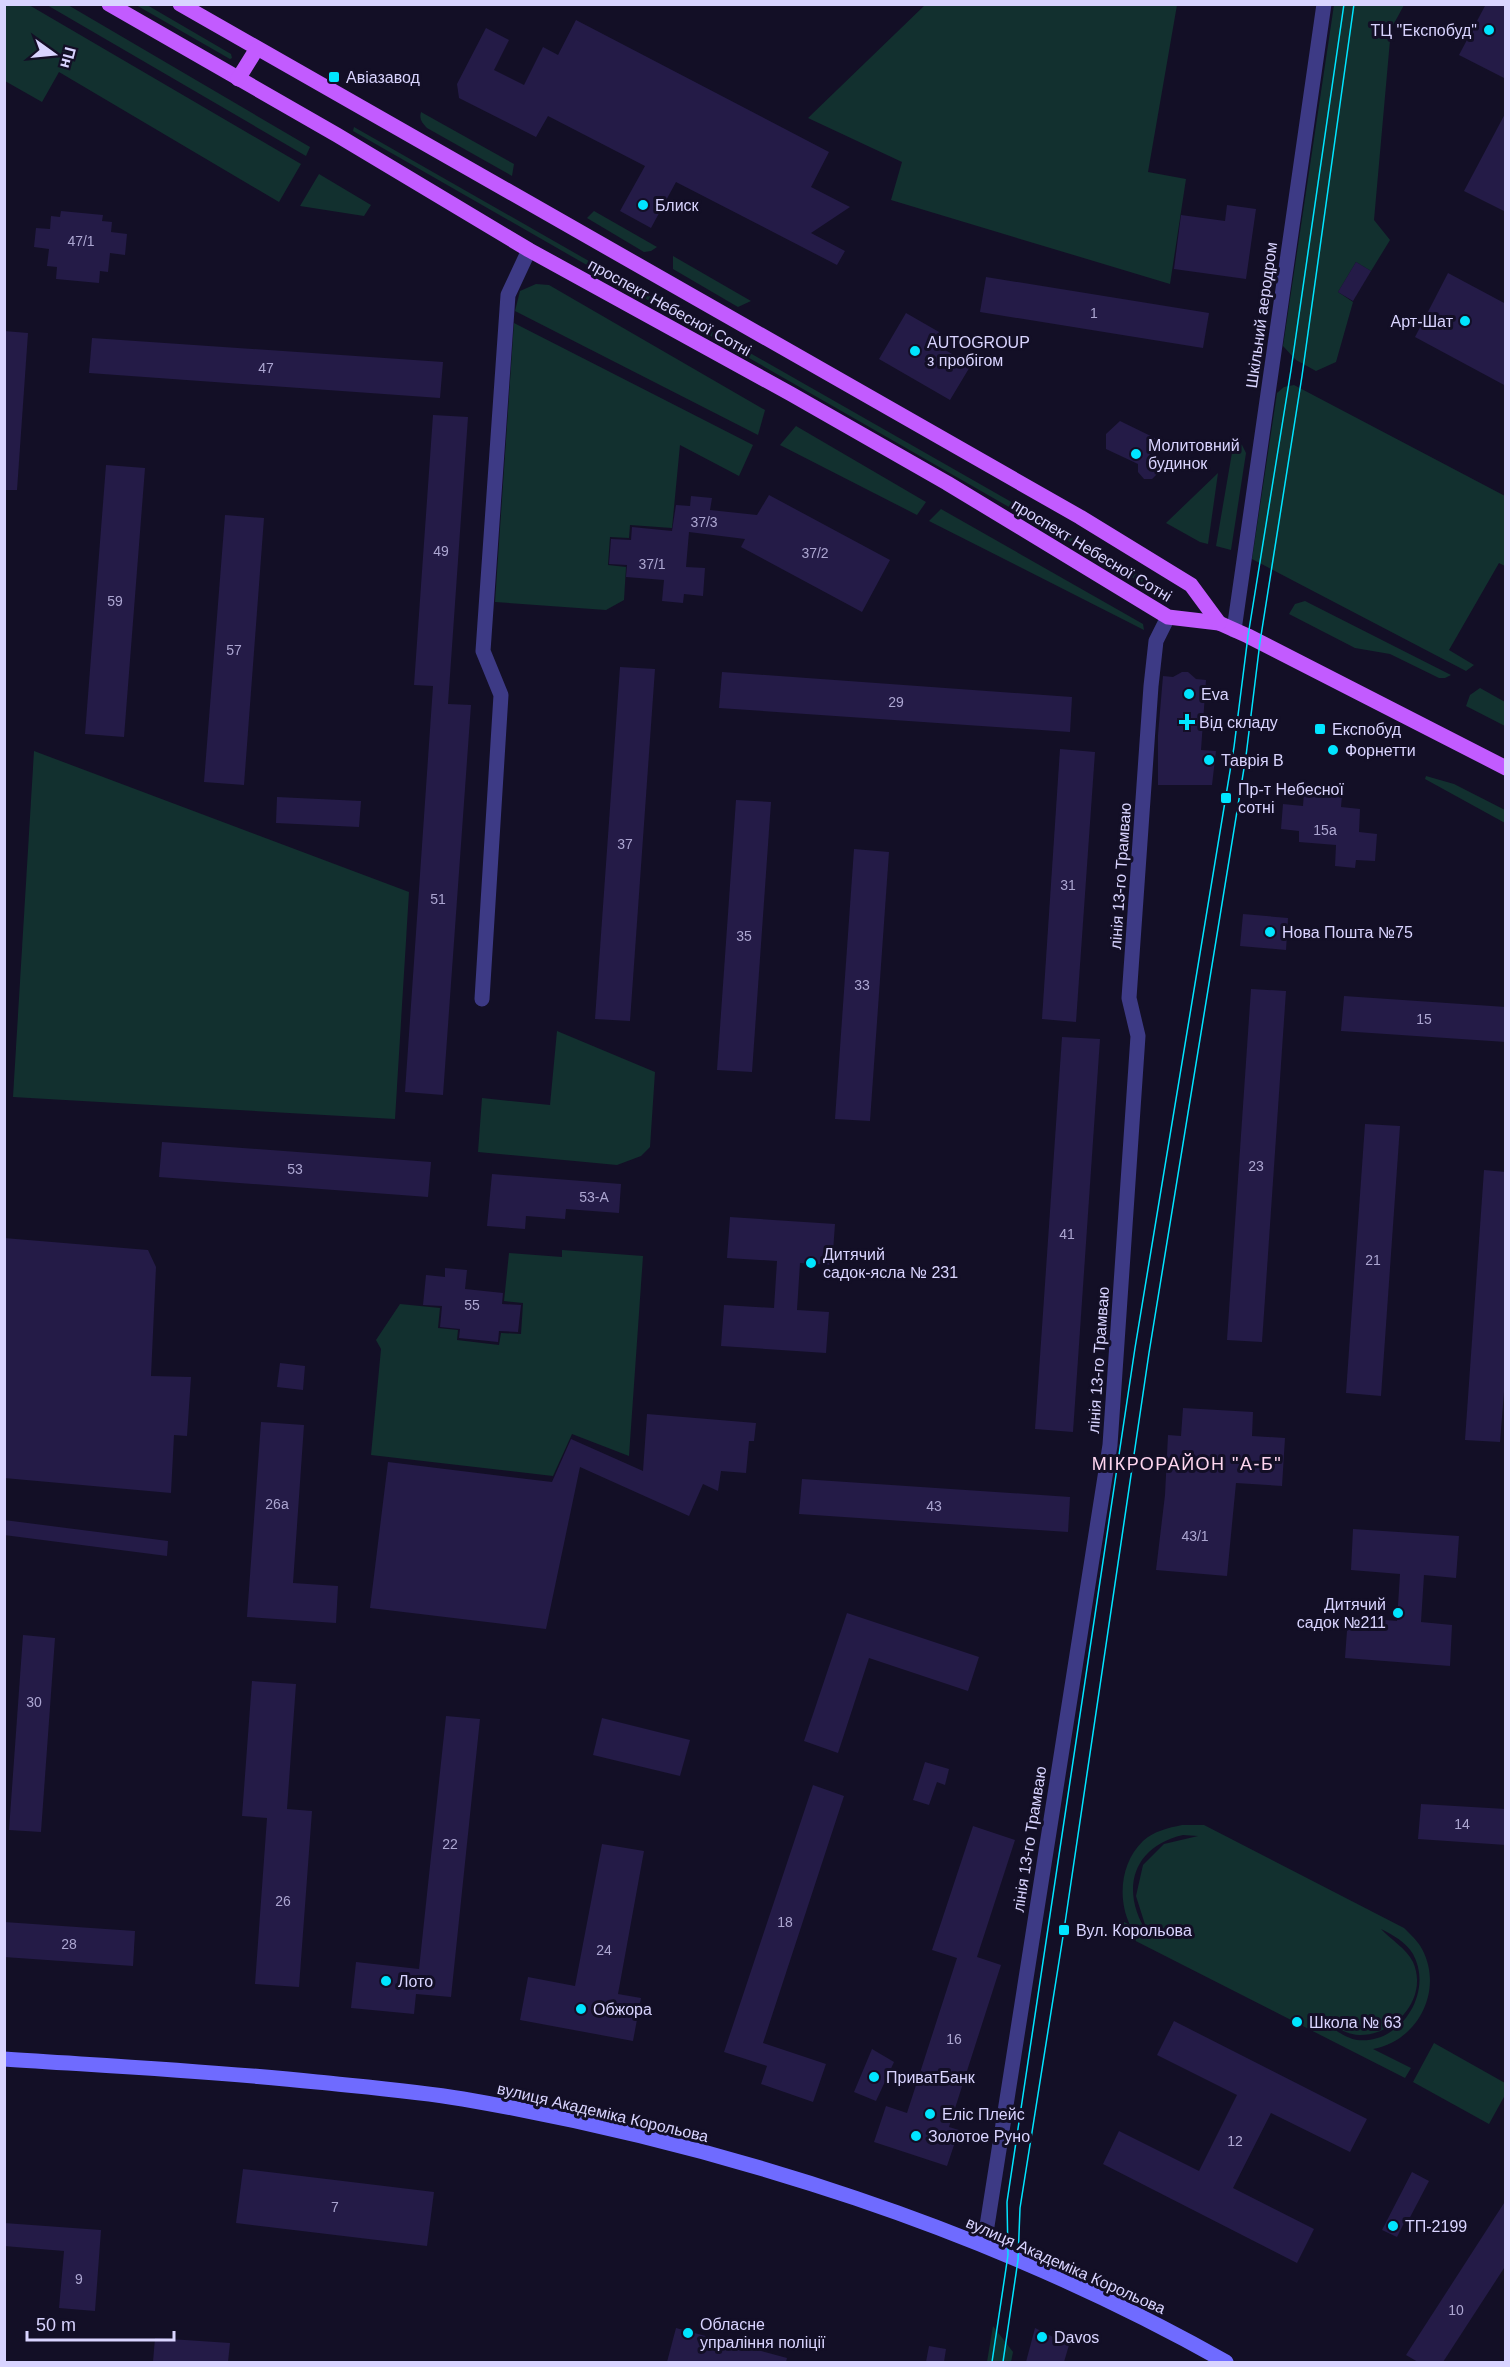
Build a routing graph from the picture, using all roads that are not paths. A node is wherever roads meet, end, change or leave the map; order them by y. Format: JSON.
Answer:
{"nodes":[{"id":1,"x":109,"y":4,"type":"edge"},
{"id":2,"x":180,"y":4,"type":"edge"},
{"id":3,"x":1324,"y":4,"type":"edge"},
{"id":4,"x":256,"y":50,"type":"junction"},
{"id":5,"x":238,"y":79,"type":"junction"},
{"id":6,"x":529,"y":250,"type":"junction"},
{"id":7,"x":1168,"y":617,"type":"junction"},
{"id":8,"x":1219,"y":623,"type":"junction"},
{"id":9,"x":1234,"y":630,"type":"junction"},
{"id":10,"x":1506,"y":768,"type":"edge"},
{"id":11,"x":482,"y":999,"type":"dead end"},
{"id":12,"x":4,"y":2058,"type":"edge"},
{"id":13,"x":984,"y":2246,"type":"junction"},
{"id":14,"x":1226,"y":2362,"type":"edge"}],
"edges":[{"from":1,"to":5,"type":"main road","name":"проспект Небесної Сотні"},
{"from":2,"to":4,"type":"main road","name":"проспект Небесної Сотні"},
{"from":3,"to":9,"type":"street","name":"Шкільний аеродром"},
{"from":4,"to":5,"type":"main road"},
{"from":4,"to":8,"type":"main road","name":"проспект Небесної Сотні"},
{"from":5,"to":6,"type":"main road","name":"проспект Небесної Сотні"},
{"from":6,"to":7,"type":"main road","name":"проспект Небесної Сотні"},
{"from":6,"to":11,"type":"street"},
{"from":7,"to":8,"type":"main road","name":"проспект Небесної Сотні"},
{"from":7,"to":13,"type":"street","name":"лінія 13-го Трамваю"},
{"from":8,"to":9,"type":"main road","name":"проспект Небесної Сотні"},
{"from":9,"to":10,"type":"main road","name":"проспект Небесної Сотні"},
{"from":12,"to":13,"type":"main road","name":"вулиця Академіка Корольова"},
{"from":13,"to":14,"type":"main road","name":"вулиця Академіка Корольова"}]}
